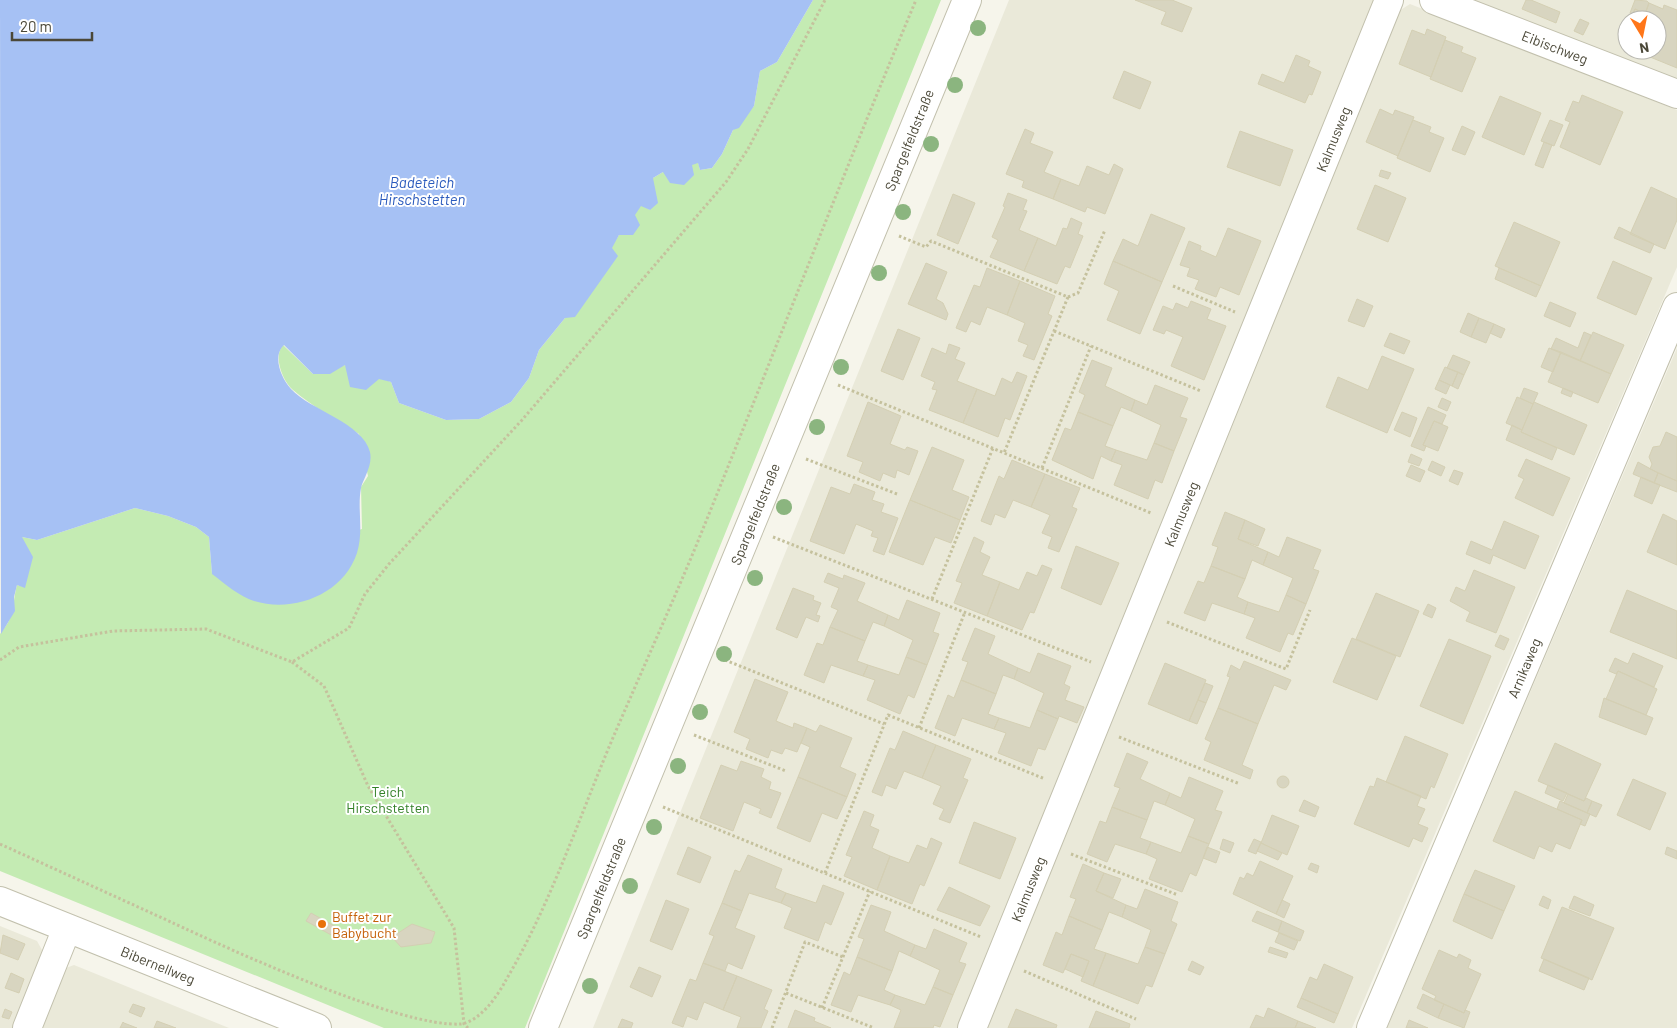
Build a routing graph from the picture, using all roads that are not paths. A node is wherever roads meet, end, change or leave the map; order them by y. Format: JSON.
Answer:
{"nodes":[{"id":1,"x":967,"y":0,"type":"edge"},
{"id":2,"x":1389,"y":0,"type":"edge"},
{"id":3,"x":1434,"y":0,"type":"edge"},
{"id":4,"x":1677,"y":94,"type":"edge"},
{"id":5,"x":1677,"y":307,"type":"edge"},
{"id":6,"x":0,"y":901,"type":"edge"},
{"id":7,"x":67,"y":928,"type":"junction"},
{"id":8,"x":27,"y":1028,"type":"edge"},
{"id":9,"x":316,"y":1028,"type":"edge"},
{"id":10,"x":543,"y":1028,"type":"edge"},
{"id":11,"x":972,"y":1028,"type":"edge"},
{"id":12,"x":1371,"y":1028,"type":"edge"}],
"edges":[{"from":1,"to":10,"type":"street","name":"Spargelfeldstraße"},
{"from":2,"to":11,"type":"street","name":"Kalmusweg"},
{"from":3,"to":4,"type":"street","name":"Eibischweg"},
{"from":5,"to":12,"type":"street","name":"Arnikaweg"},
{"from":6,"to":7,"type":"street","name":"Bibernellweg"},
{"from":7,"to":8,"type":"street"},
{"from":7,"to":9,"type":"street","name":"Bibernellweg"}]}
